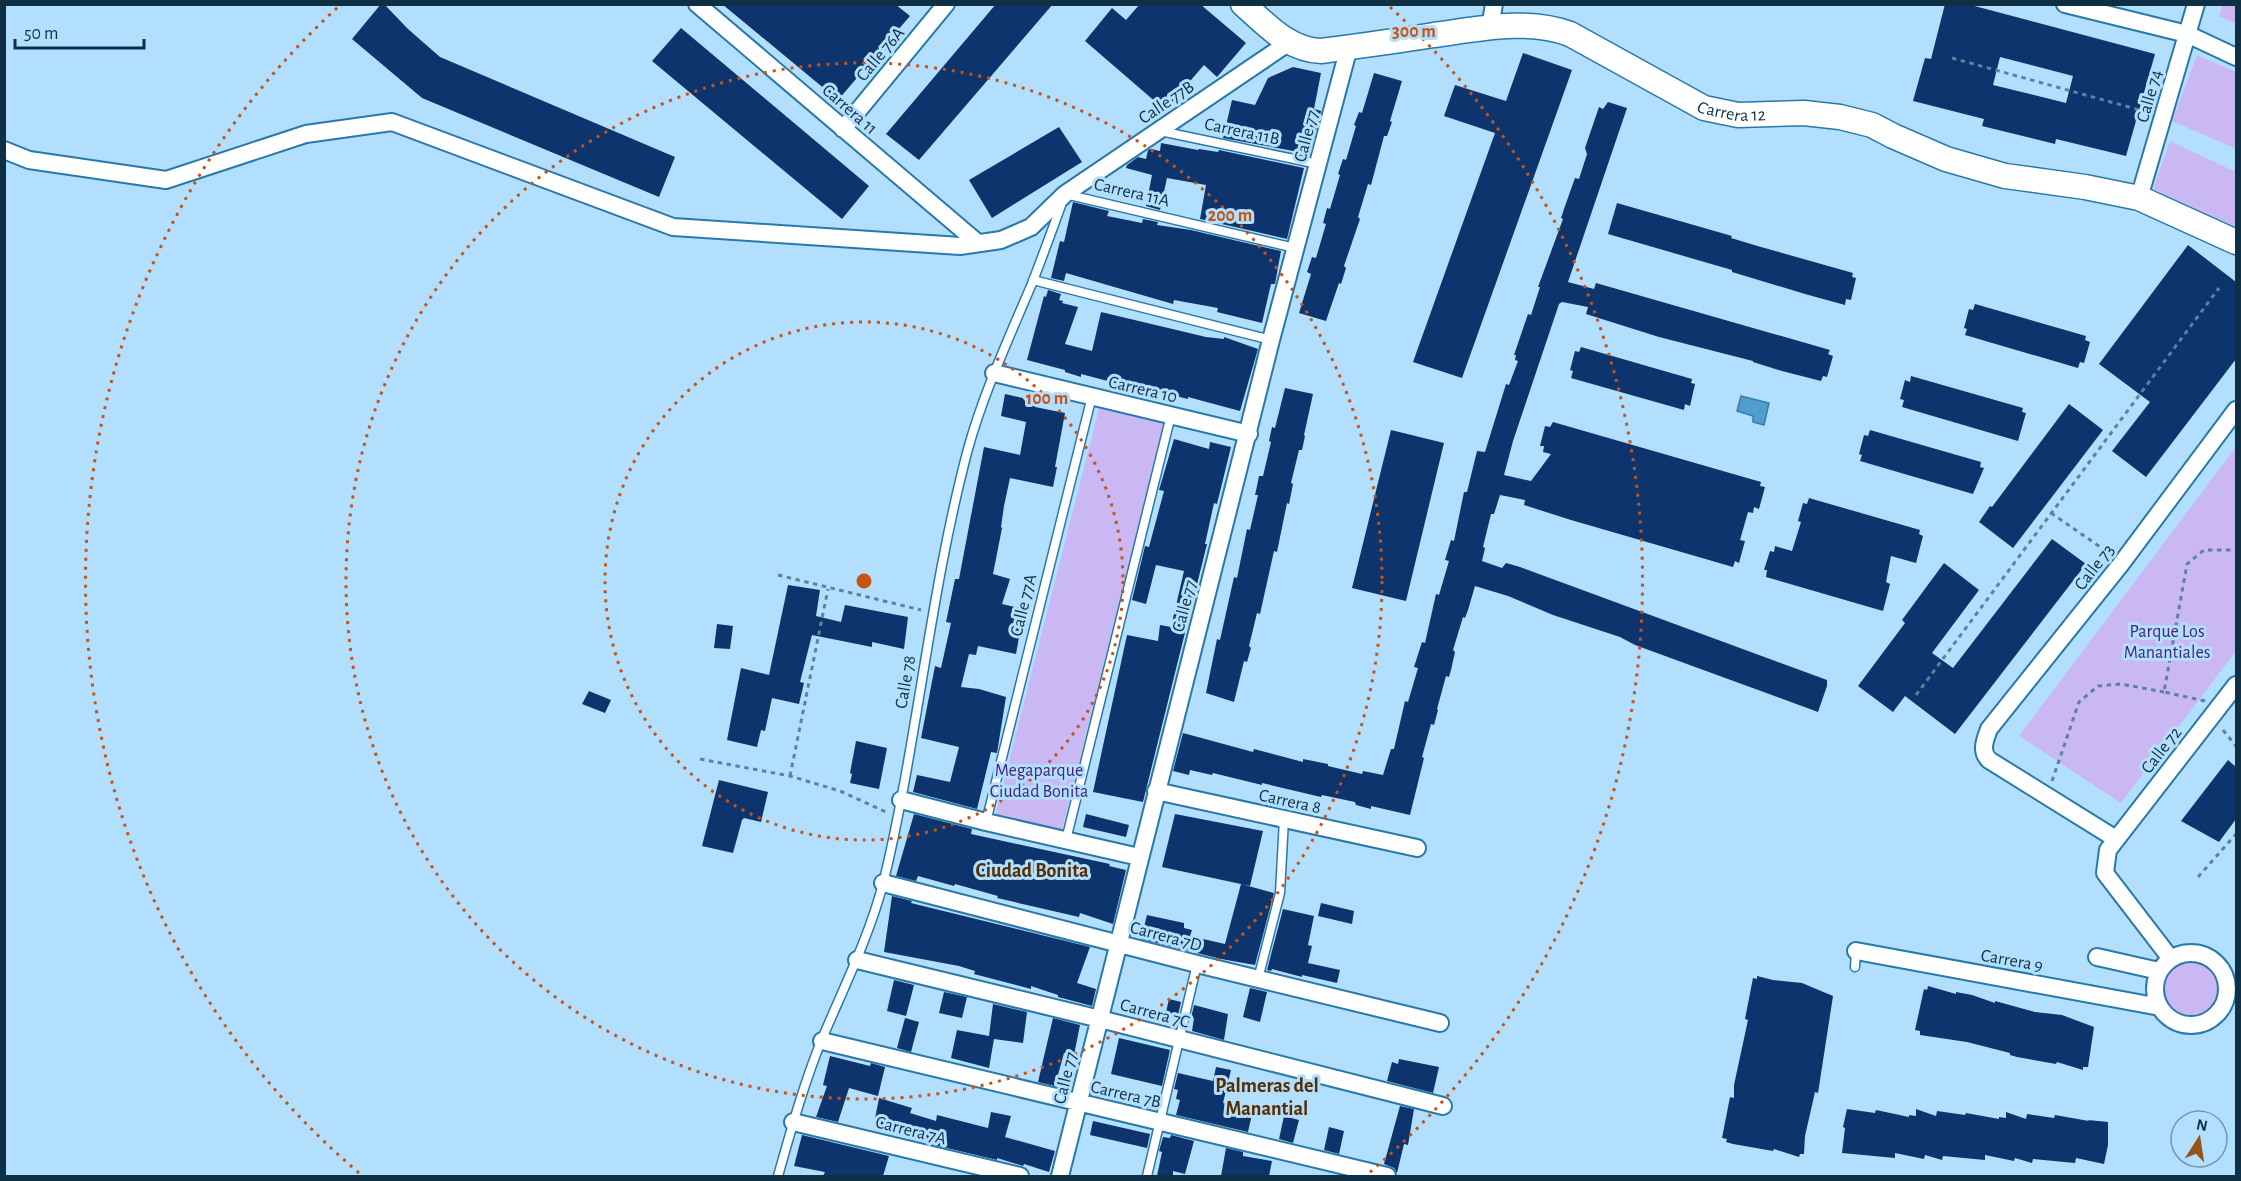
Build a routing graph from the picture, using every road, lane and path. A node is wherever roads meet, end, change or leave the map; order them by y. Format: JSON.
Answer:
{"nodes":[{"id":1,"x":696,"y":4,"type":"edge"},
{"id":2,"x":946,"y":4,"type":"edge"},
{"id":3,"x":1243,"y":4,"type":"edge"},
{"id":4,"x":2065,"y":4,"type":"edge"},
{"id":5,"x":2196,"y":4,"type":"edge"},
{"id":6,"x":1492,"y":16,"type":"edge"},
{"id":7,"x":2187,"y":34,"type":"junction"},
{"id":8,"x":1288,"y":43,"type":"junction"},
{"id":9,"x":1349,"y":47,"type":"junction"},
{"id":10,"x":2236,"y":57,"type":"edge"},
{"id":11,"x":1952,"y":58,"type":"dead end"},
{"id":12,"x":2163,"y":116,"type":"junction"},
{"id":13,"x":843,"y":129,"type":"junction"},
{"id":14,"x":1158,"y":131,"type":"junction"},
{"id":15,"x":4,"y":150,"type":"edge"},
{"id":16,"x":1318,"y":164,"type":"junction"},
{"id":17,"x":1065,"y":194,"type":"junction"},
{"id":18,"x":2139,"y":198,"type":"junction"},
{"id":19,"x":2236,"y":242,"type":"edge"},
{"id":20,"x":978,"y":243,"type":"junction"},
{"id":21,"x":1295,"y":248,"type":"junction"},
{"id":22,"x":1033,"y":280,"type":"junction"},
{"id":23,"x":2219,"y":288,"type":"dead end"},
{"id":24,"x":1271,"y":340,"type":"junction"},
{"id":25,"x":994,"y":373,"type":"junction"},
{"id":26,"x":1092,"y":396,"type":"junction"},
{"id":27,"x":2236,"y":410,"type":"edge"},
{"id":28,"x":1172,"y":415,"type":"junction"},
{"id":29,"x":1249,"y":434,"type":"junction"},
{"id":30,"x":2051,"y":513,"type":"junction"},
{"id":31,"x":2236,"y":550,"type":"edge"},
{"id":32,"x":2121,"y":564,"type":"junction"},
{"id":33,"x":778,"y":575,"type":"dead end"},
{"id":34,"x":828,"y":589,"type":"junction"},
{"id":35,"x":935,"y":611,"type":"junction"},
{"id":36,"x":2236,"y":685,"type":"edge"},
{"id":37,"x":2164,"y":692,"type":"junction"},
{"id":38,"x":1916,"y":695,"type":"dead end"},
{"id":39,"x":2200,"y":700,"type":"dead end"},
{"id":40,"x":2212,"y":717,"type":"junction"},
{"id":41,"x":2236,"y":746,"type":"edge"},
{"id":42,"x":700,"y":759,"type":"dead end"},
{"id":43,"x":2058,"y":762,"type":"dead end"},
{"id":44,"x":790,"y":776,"type":"junction"},
{"id":45,"x":1156,"y":791,"type":"junction"},
{"id":46,"x":901,"y":800,"type":"junction"},
{"id":47,"x":897,"y":818,"type":"junction"},
{"id":48,"x":1284,"y":819,"type":"junction"},
{"id":49,"x":987,"y":822,"type":"junction"},
{"id":50,"x":2236,"y":834,"type":"edge"},
{"id":51,"x":2116,"y":839,"type":"junction"},
{"id":52,"x":1066,"y":840,"type":"junction"},
{"id":53,"x":1417,"y":849,"type":"dead end"},
{"id":54,"x":1139,"y":857,"type":"junction"},
{"id":55,"x":2198,"y":877,"type":"dead end"},
{"id":56,"x":883,"y":883,"type":"junction"},
{"id":57,"x":1118,"y":944,"type":"junction"},
{"id":58,"x":2097,"y":957,"type":"dead end"},
{"id":59,"x":1855,"y":959,"type":"dead end"},
{"id":60,"x":857,"y":960,"type":"junction"},
{"id":61,"x":2236,"y":963,"type":"edge"},
{"id":62,"x":1197,"y":964,"type":"junction"},
{"id":63,"x":2165,"y":965,"type":"junction"},
{"id":64,"x":2225,"y":978,"type":"junction"},
{"id":65,"x":1258,"y":979,"type":"junction"},
{"id":66,"x":2160,"y":1007,"type":"junction"},
{"id":67,"x":1100,"y":1019,"type":"junction"},
{"id":68,"x":1440,"y":1023,"type":"dead end"},
{"id":69,"x":1179,"y":1039,"type":"junction"},
{"id":70,"x":822,"y":1041,"type":"junction"},
{"id":71,"x":1078,"y":1103,"type":"junction"},
{"id":72,"x":1443,"y":1106,"type":"dead end"},
{"id":73,"x":1160,"y":1121,"type":"junction"},
{"id":74,"x":793,"y":1122,"type":"junction"},
{"id":75,"x":778,"y":1176,"type":"edge"},
{"id":76,"x":1020,"y":1176,"type":"edge"},
{"id":77,"x":1060,"y":1176,"type":"edge"},
{"id":78,"x":1146,"y":1176,"type":"edge"},
{"id":79,"x":1387,"y":1176,"type":"edge"}],
"edges":[{"from":1,"to":13,"type":"street","name":"Carrera 11"},
{"from":2,"to":13,"type":"street","name":"Calle 76A"},
{"from":3,"to":8,"type":"main road","name":"Carrera 12"},
{"from":4,"to":7,"type":"street"},
{"from":5,"to":7,"type":"street","name":"Calle 74"},
{"from":6,"to":9,"type":"main road","name":"Carrera 12"},
{"from":6,"to":18,"type":"main road","name":"Carrera 12"},
{"from":7,"to":10,"type":"street"},
{"from":7,"to":12,"type":"street","name":"Calle 74"},
{"from":8,"to":9,"type":"main road","name":"Carrera 12"},
{"from":8,"to":14,"type":"street","name":"Calle 77B"},
{"from":9,"to":16,"type":"street","name":"Calle 77"},
{"from":11,"to":12,"type":"path"},
{"from":12,"to":18,"type":"street","name":"Calle 74"},
{"from":13,"to":20,"type":"street","name":"Carrera 11"},
{"from":14,"to":16,"type":"lane","name":"Carrera 11B"},
{"from":14,"to":17,"type":"street","name":"Calle 77B"},
{"from":15,"to":20,"type":"street","name":"Calle 77B"},
{"from":16,"to":21,"type":"street","name":"Calle 77"},
{"from":17,"to":20,"type":"street","name":"Calle 77B"},
{"from":17,"to":21,"type":"lane","name":"Carrera 11A"},
{"from":17,"to":22,"type":"lane","name":"Calle 78"},
{"from":18,"to":19,"type":"main road","name":"Carrera 12"},
{"from":21,"to":24,"type":"street","name":"Calle 77"},
{"from":22,"to":24,"type":"lane"},
{"from":22,"to":25,"type":"lane","name":"Calle 78"},
{"from":23,"to":30,"type":"path"},
{"from":24,"to":29,"type":"street","name":"Calle 77"},
{"from":25,"to":26,"type":"street","name":"Carrera 10"},
{"from":25,"to":35,"type":"lane","name":"Calle 78"},
{"from":26,"to":28,"type":"street","name":"Carrera 10"},
{"from":26,"to":49,"type":"lane","name":"Calle 77A"},
{"from":27,"to":32,"type":"street","name":"Calle 73"},
{"from":28,"to":29,"type":"street","name":"Carrera 10"},
{"from":28,"to":52,"type":"lane"},
{"from":29,"to":45,"type":"street","name":"Calle 77"},
{"from":30,"to":32,"type":"path"},
{"from":30,"to":38,"type":"path"},
{"from":31,"to":37,"type":"path"},
{"from":32,"to":51,"type":"street","name":"Calle 73"},
{"from":33,"to":34,"type":"path"},
{"from":34,"to":35,"type":"path"},
{"from":34,"to":44,"type":"path"},
{"from":35,"to":46,"type":"lane","name":"Calle 78"},
{"from":36,"to":40,"type":"street","name":"Calle 72"},
{"from":37,"to":39,"type":"path"},
{"from":37,"to":43,"type":"path"},
{"from":40,"to":41,"type":"path"},
{"from":40,"to":51,"type":"street","name":"Calle 72"},
{"from":42,"to":44,"type":"path"},
{"from":44,"to":47,"type":"path"},
{"from":45,"to":48,"type":"street","name":"Carrera 8"},
{"from":45,"to":54,"type":"street","name":"Calle 77"},
{"from":46,"to":47,"type":"lane","name":"Calle 78"},
{"from":46,"to":49,"type":"street"},
{"from":47,"to":56,"type":"lane","name":"Calle 78"},
{"from":48,"to":53,"type":"street","name":"Carrera 8"},
{"from":48,"to":65,"type":"lane"},
{"from":49,"to":52,"type":"street"},
{"from":50,"to":55,"type":"path"},
{"from":51,"to":63,"type":"street","name":"Calle 72"},
{"from":52,"to":54,"type":"street"},
{"from":54,"to":57,"type":"street","name":"Calle 77"},
{"from":56,"to":57,"type":"street","name":"Carrera 7D"},
{"from":56,"to":60,"type":"lane","name":"Calle 78"},
{"from":57,"to":62,"type":"street","name":"Carrera 7D"},
{"from":57,"to":67,"type":"street","name":"Calle 77"},
{"from":58,"to":63,"type":"street"},
{"from":59,"to":66,"type":"street","name":"Carrera 9"},
{"from":60,"to":67,"type":"street","name":"Carrera 7C"},
{"from":60,"to":70,"type":"lane","name":"Calle 78"},
{"from":61,"to":64,"type":"street"},
{"from":62,"to":65,"type":"street","name":"Carrera 7D"},
{"from":62,"to":69,"type":"lane"},
{"from":63,"to":64,"type":"street"},
{"from":63,"to":66,"type":"street"},
{"from":64,"to":66,"type":"street"},
{"from":65,"to":68,"type":"street","name":"Carrera 7D"},
{"from":67,"to":69,"type":"street","name":"Carrera 7C"},
{"from":67,"to":71,"type":"street","name":"Calle 77"},
{"from":69,"to":72,"type":"street","name":"Carrera 7C"},
{"from":69,"to":73,"type":"lane"},
{"from":70,"to":71,"type":"street","name":"Carrera 7B"},
{"from":70,"to":74,"type":"lane","name":"Calle 78"},
{"from":71,"to":73,"type":"street","name":"Carrera 7B"},
{"from":71,"to":77,"type":"street","name":"Calle 77"},
{"from":73,"to":78,"type":"lane"},
{"from":73,"to":79,"type":"street","name":"Carrera 7B"},
{"from":74,"to":75,"type":"lane","name":"Calle 78"},
{"from":74,"to":76,"type":"street","name":"Carrera 7A"}]}
